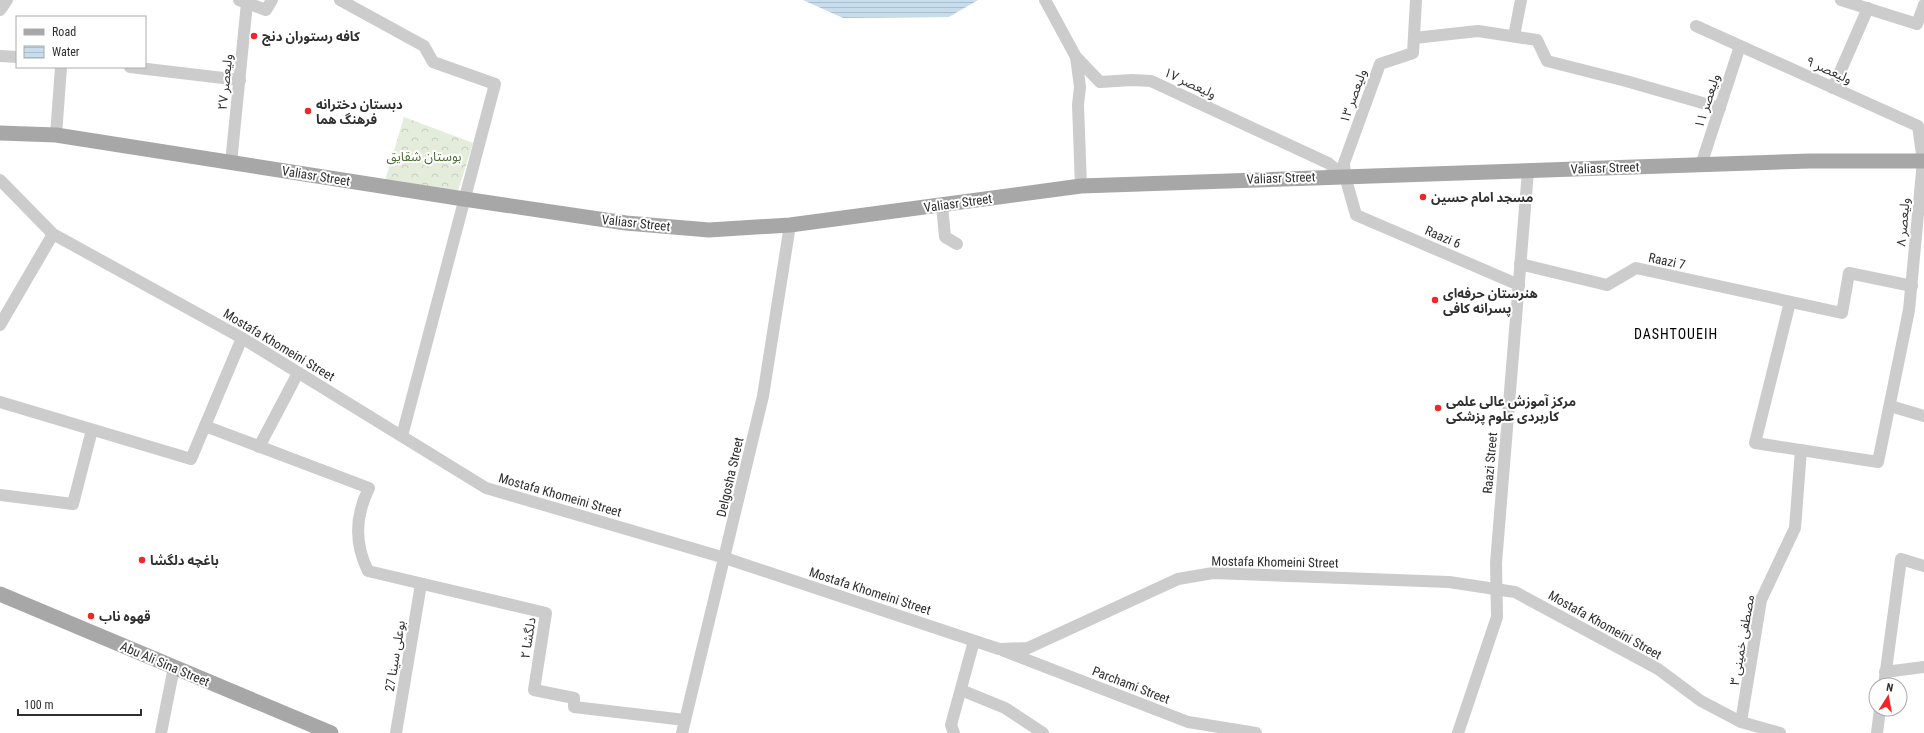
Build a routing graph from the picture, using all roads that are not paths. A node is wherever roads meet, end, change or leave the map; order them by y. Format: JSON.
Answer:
{"nodes":[{"id":1,"x":8,"y":0,"type":"edge"},
{"id":2,"x":272,"y":0,"type":"edge"},
{"id":3,"x":340,"y":0,"type":"edge"},
{"id":4,"x":1045,"y":0,"type":"edge"},
{"id":5,"x":1416,"y":0,"type":"edge"},
{"id":6,"x":1520,"y":0,"type":"edge"},
{"id":7,"x":1841,"y":0,"type":"edge"},
{"id":8,"x":243,"y":2,"type":"edge"},
{"id":9,"x":1924,"y":5,"type":"edge"},
{"id":10,"x":1868,"y":8,"type":"junction"},
{"id":11,"x":0,"y":10,"type":"edge"},
{"id":12,"x":1696,"y":26,"type":"dead end"},
{"id":13,"x":1514,"y":36,"type":"junction"},
{"id":14,"x":1414,"y":38,"type":"junction"},
{"id":15,"x":1740,"y":46,"type":"junction"},
{"id":16,"x":0,"y":56,"type":"edge"},
{"id":17,"x":16,"y":57,"type":"edge"},
{"id":18,"x":1076,"y":57,"type":"junction"},
{"id":19,"x":61,"y":68,"type":"edge"},
{"id":20,"x":138,"y":68,"type":"edge"},
{"id":21,"x":240,"y":80,"type":"junction"},
{"id":22,"x":1833,"y":88,"type":"junction"},
{"id":23,"x":1720,"y":108,"type":"junction"},
{"id":24,"x":0,"y":132,"type":"edge"},
{"id":25,"x":56,"y":135,"type":"junction"},
{"id":26,"x":1923,"y":161,"type":"edge"},
{"id":27,"x":231,"y":163,"type":"junction"},
{"id":28,"x":1701,"y":165,"type":"junction"},
{"id":29,"x":1528,"y":171,"type":"junction"},
{"id":30,"x":1345,"y":176,"type":"junction"},
{"id":31,"x":0,"y":180,"type":"edge"},
{"id":32,"x":1081,"y":186,"type":"junction"},
{"id":33,"x":464,"y":200,"type":"junction"},
{"id":34,"x":942,"y":205,"type":"junction"},
{"id":35,"x":790,"y":225,"type":"junction"},
{"id":36,"x":53,"y":234,"type":"junction"},
{"id":37,"x":957,"y":244,"type":"dead end"},
{"id":38,"x":1520,"y":264,"type":"junction"},
{"id":39,"x":1519,"y":285,"type":"junction"},
{"id":40,"x":1912,"y":286,"type":"junction"},
{"id":41,"x":1790,"y":302,"type":"junction"},
{"id":42,"x":0,"y":325,"type":"edge"},
{"id":43,"x":242,"y":338,"type":"junction"},
{"id":44,"x":298,"y":373,"type":"junction"},
{"id":45,"x":0,"y":402,"type":"edge"},
{"id":46,"x":1890,"y":406,"type":"junction"},
{"id":47,"x":1924,"y":416,"type":"edge"},
{"id":48,"x":205,"y":426,"type":"junction"},
{"id":49,"x":92,"y":430,"type":"junction"},
{"id":50,"x":402,"y":436,"type":"junction"},
{"id":51,"x":259,"y":447,"type":"junction"},
{"id":52,"x":1800,"y":450,"type":"junction"},
{"id":53,"x":0,"y":495,"type":"edge"},
{"id":54,"x":725,"y":558,"type":"junction"},
{"id":55,"x":1924,"y":566,"type":"edge"},
{"id":56,"x":421,"y":584,"type":"junction"},
{"id":57,"x":1498,"y":589,"type":"junction"},
{"id":58,"x":0,"y":594,"type":"edge"},
{"id":59,"x":974,"y":641,"type":"junction"},
{"id":60,"x":999,"y":649,"type":"junction"},
{"id":61,"x":174,"y":667,"type":"junction"},
{"id":62,"x":1924,"y":667,"type":"edge"},
{"id":63,"x":1885,"y":672,"type":"junction"},
{"id":64,"x":1885,"y":677,"type":"edge"},
{"id":65,"x":961,"y":690,"type":"junction"},
{"id":66,"x":1879,"y":717,"type":"edge"},
{"id":67,"x":685,"y":720,"type":"junction"},
{"id":68,"x":1742,"y":722,"type":"junction"},
{"id":69,"x":313,"y":729,"type":"edge"},
{"id":70,"x":161,"y":733,"type":"edge"},
{"id":71,"x":331,"y":733,"type":"edge"},
{"id":72,"x":396,"y":733,"type":"edge"},
{"id":73,"x":682,"y":733,"type":"edge"},
{"id":74,"x":954,"y":733,"type":"edge"},
{"id":75,"x":1043,"y":733,"type":"edge"},
{"id":76,"x":1256,"y":733,"type":"edge"},
{"id":77,"x":1458,"y":733,"type":"edge"},
{"id":78,"x":1780,"y":733,"type":"edge"},
{"id":79,"x":1877,"y":733,"type":"edge"}],
"edges":[{"from":1,"to":11,"type":"street"},
{"from":2,"to":8,"type":"street"},
{"from":3,"to":33,"type":"street"},
{"from":4,"to":18,"type":"street"},
{"from":5,"to":14,"type":"street","name":"ولیعصر ۱۳"},
{"from":6,"to":13,"type":"street"},
{"from":7,"to":10,"type":"street"},
{"from":8,"to":21,"type":"street","name":"ولیعصر ۲۷"},
{"from":9,"to":10,"type":"street"},
{"from":10,"to":22,"type":"street"},
{"from":12,"to":15,"type":"street","name":"ولیعصر ۹"},
{"from":13,"to":14,"type":"street"},
{"from":13,"to":23,"type":"street"},
{"from":14,"to":30,"type":"street","name":"ولیعصر ۱۳"},
{"from":15,"to":22,"type":"street","name":"ولیعصر ۹"},
{"from":15,"to":23,"type":"street","name":"ولیعصر ۱۱"},
{"from":16,"to":17,"type":"street"},
{"from":18,"to":30,"type":"street","name":"ولیعصر ۱۷"},
{"from":18,"to":32,"type":"street"},
{"from":19,"to":25,"type":"street"},
{"from":20,"to":21,"type":"street"},
{"from":21,"to":27,"type":"street","name":"ولیعصر ۲۷"},
{"from":22,"to":26,"type":"street","name":"ولیعصر ۹"},
{"from":23,"to":28,"type":"street","name":"ولیعصر ۱۱"},
{"from":24,"to":25,"type":"main road","name":"Valiasr Street"},
{"from":25,"to":27,"type":"main road","name":"Valiasr Street"},
{"from":26,"to":28,"type":"main road","name":"Valiasr Street"},
{"from":26,"to":40,"type":"street","name":"ولیعصر ۸"},
{"from":27,"to":33,"type":"main road","name":"Valiasr Street"},
{"from":28,"to":29,"type":"main road","name":"Valiasr Street"},
{"from":29,"to":30,"type":"main road","name":"Valiasr Street"},
{"from":29,"to":38,"type":"street","name":"Raazi Street"},
{"from":30,"to":32,"type":"main road","name":"Valiasr Street"},
{"from":30,"to":39,"type":"street","name":"Raazi 6"},
{"from":31,"to":36,"type":"street","name":"Mostafa Khomeini Street"},
{"from":32,"to":34,"type":"main road","name":"Valiasr Street"},
{"from":33,"to":35,"type":"main road","name":"Valiasr Street"},
{"from":33,"to":50,"type":"street"},
{"from":34,"to":35,"type":"main road","name":"Valiasr Street"},
{"from":34,"to":37,"type":"street"},
{"from":35,"to":54,"type":"street","name":"Delgosha Street"},
{"from":36,"to":42,"type":"street"},
{"from":36,"to":43,"type":"street","name":"Mostafa Khomeini Street"},
{"from":38,"to":39,"type":"street","name":"Raazi Street"},
{"from":38,"to":41,"type":"street","name":"Raazi 7"},
{"from":39,"to":57,"type":"street","name":"Raazi Street"},
{"from":40,"to":41,"type":"street","name":"Raazi 7"},
{"from":40,"to":46,"type":"street","name":"ولیعصر ۸"},
{"from":41,"to":52,"type":"street"},
{"from":43,"to":44,"type":"street","name":"Mostafa Khomeini Street"},
{"from":43,"to":48,"type":"street"},
{"from":44,"to":50,"type":"street","name":"Mostafa Khomeini Street"},
{"from":44,"to":51,"type":"street"},
{"from":45,"to":49,"type":"street"},
{"from":46,"to":47,"type":"street"},
{"from":46,"to":52,"type":"street","name":"ولیعصر ۸"},
{"from":48,"to":49,"type":"street"},
{"from":48,"to":51,"type":"street"},
{"from":49,"to":53,"type":"street"},
{"from":50,"to":54,"type":"street","name":"Mostafa Khomeini Street"},
{"from":51,"to":56,"type":"street","name":"دلگشا ۲"},
{"from":52,"to":68,"type":"street","name":"مصطفی خمینی ۳"},
{"from":54,"to":59,"type":"street","name":"Mostafa Khomeini Street"},
{"from":54,"to":67,"type":"street","name":"Delgosha Street"},
{"from":55,"to":63,"type":"street"},
{"from":56,"to":67,"type":"street","name":"دلگشا ۲"},
{"from":56,"to":72,"type":"street","name":"بوعلی سینا 27"},
{"from":57,"to":60,"type":"street","name":"Mostafa Khomeini Street"},
{"from":57,"to":68,"type":"street","name":"Mostafa Khomeini Street"},
{"from":57,"to":77,"type":"street","name":"Raazi Street"},
{"from":58,"to":61,"type":"main road","name":"Abu Ali Sina Street"},
{"from":59,"to":60,"type":"street","name":"Mostafa Khomeini Street"},
{"from":59,"to":65,"type":"street"},
{"from":60,"to":76,"type":"street","name":"Parchami Street"},
{"from":61,"to":69,"type":"main road","name":"Abu Ali Sina Street"},
{"from":61,"to":70,"type":"street"},
{"from":62,"to":63,"type":"street"},
{"from":63,"to":64,"type":"street"},
{"from":65,"to":74,"type":"street"},
{"from":65,"to":75,"type":"street"},
{"from":66,"to":79,"type":"street"},
{"from":67,"to":73,"type":"street","name":"Delgosha Street"},
{"from":68,"to":78,"type":"street","name":"Mostafa Khomeini Street"},
{"from":69,"to":71,"type":"main road","name":"Abu Ali Sina Street"}]}
